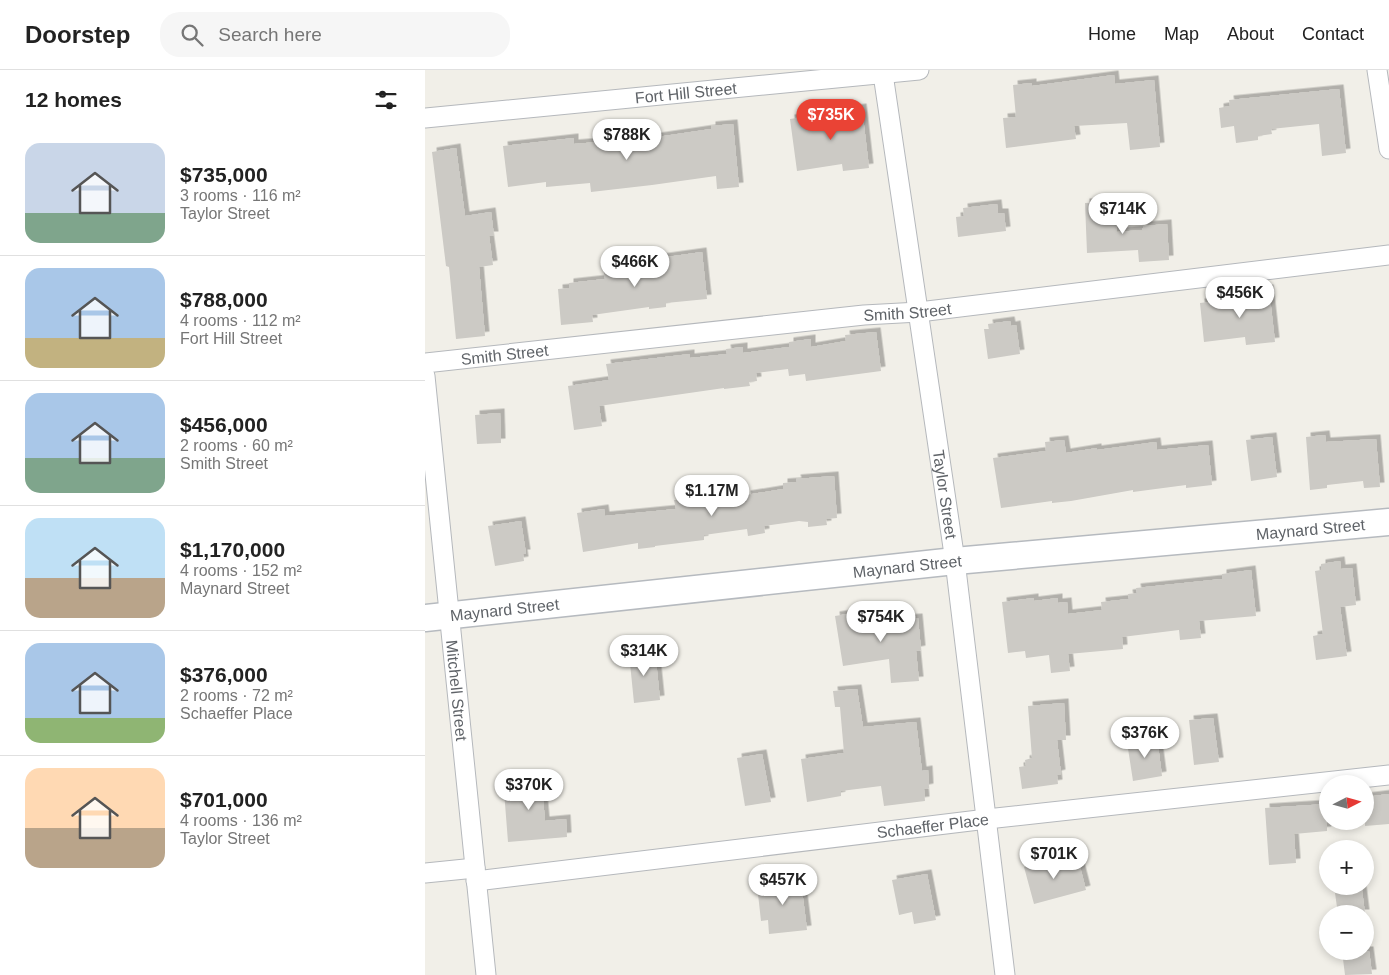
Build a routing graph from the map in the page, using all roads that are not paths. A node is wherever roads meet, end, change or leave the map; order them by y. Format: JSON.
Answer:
{"nodes":[{"id":1,"x":919,"y":70,"type":"edge"},
{"id":2,"x":1377,"y":70,"type":"edge"},
{"id":3,"x":883,"y":74,"type":"junction"},
{"id":4,"x":425,"y":118,"type":"edge"},
{"id":5,"x":1389,"y":149,"type":"edge"},
{"id":6,"x":1389,"y":255,"type":"edge"},
{"id":7,"x":919,"y":312,"type":"junction"},
{"id":8,"x":425,"y":363,"type":"edge"},
{"id":9,"x":425,"y":376,"type":"edge"},
{"id":10,"x":1389,"y":522,"type":"edge"},
{"id":11,"x":955,"y":561,"type":"junction"},
{"id":12,"x":437,"y":616,"type":"edge"},
{"id":13,"x":1389,"y":775,"type":"edge"},
{"id":14,"x":987,"y":819,"type":"junction"},
{"id":15,"x":425,"y":873,"type":"edge"},
{"id":16,"x":476,"y":875,"type":"junction"},
{"id":17,"x":486,"y":975,"type":"edge"},
{"id":18,"x":1005,"y":975,"type":"edge"}],
"edges":[{"from":1,"to":3,"type":"street","name":"Fort Hill Street"},
{"from":2,"to":5,"type":"street"},
{"from":3,"to":4,"type":"street","name":"Fort Hill Street"},
{"from":3,"to":7,"type":"street","name":"Taylor Street"},
{"from":6,"to":7,"type":"street","name":"Smith Street"},
{"from":7,"to":8,"type":"street","name":"Smith Street"},
{"from":7,"to":11,"type":"street","name":"Taylor Street"},
{"from":9,"to":12,"type":"street","name":"Mitchell Street"},
{"from":10,"to":11,"type":"street","name":"Maynard Street"},
{"from":11,"to":12,"type":"street","name":"Maynard Street"},
{"from":11,"to":14,"type":"street","name":"Taylor Street"},
{"from":12,"to":16,"type":"street","name":"Mitchell Street"},
{"from":13,"to":14,"type":"street","name":"Schaeffer Place"},
{"from":14,"to":16,"type":"street","name":"Schaeffer Place"},
{"from":14,"to":18,"type":"street","name":"Taylor Street"},
{"from":15,"to":16,"type":"street","name":"Schaeffer Place"},
{"from":16,"to":17,"type":"street","name":"Mitchell Street"}]}
